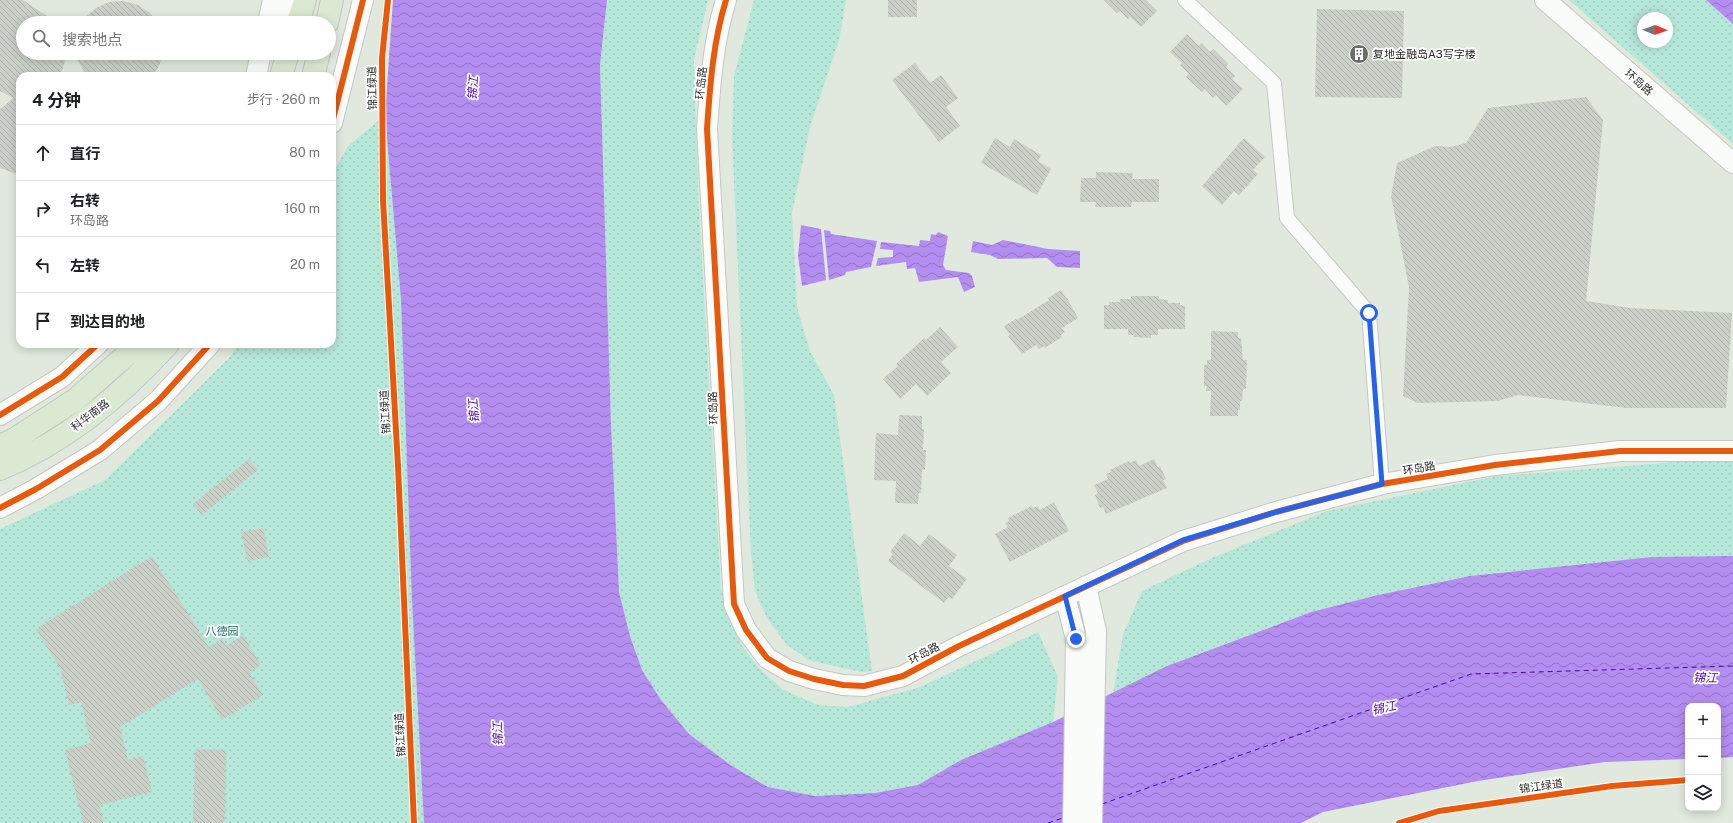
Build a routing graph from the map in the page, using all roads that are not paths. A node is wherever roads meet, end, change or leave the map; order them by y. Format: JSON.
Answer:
{"nodes":[{"id":1,"x":273,"y":0,"type":"edge"},
{"id":2,"x":291,"y":0,"type":"edge"},
{"id":3,"x":305,"y":0,"type":"edge"},
{"id":4,"x":332,"y":0,"type":"edge"},
{"id":5,"x":342,"y":0,"type":"edge"},
{"id":6,"x":363,"y":0,"type":"edge"},
{"id":7,"x":726,"y":0,"type":"edge"},
{"id":8,"x":1185,"y":0,"type":"edge"},
{"id":9,"x":1545,"y":0,"type":"edge"},
{"id":10,"x":270,"y":16,"type":"edge"},
{"id":11,"x":287,"y":16,"type":"edge"},
{"id":12,"x":300,"y":16,"type":"edge"},
{"id":13,"x":329,"y":16,"type":"edge"},
{"id":14,"x":336,"y":17,"type":"edge"},
{"id":15,"x":259,"y":60,"type":"edge"},
{"id":16,"x":279,"y":60,"type":"edge"},
{"id":17,"x":286,"y":60,"type":"edge"},
{"id":18,"x":317,"y":60,"type":"edge"},
{"id":19,"x":320,"y":60,"type":"edge"},
{"id":20,"x":257,"y":72,"type":"edge"},
{"id":21,"x":278,"y":72,"type":"edge"},
{"id":22,"x":282,"y":72,"type":"edge"},
{"id":23,"x":315,"y":72,"type":"edge"},
{"id":24,"x":316,"y":72,"type":"edge"},
{"id":25,"x":336,"y":107,"type":"edge"},
{"id":26,"x":1733,"y":163,"type":"edge"},
{"id":27,"x":94,"y":348,"type":"edge"},
{"id":28,"x":134,"y":348,"type":"edge"},
{"id":29,"x":164,"y":348,"type":"edge"},
{"id":30,"x":206,"y":348,"type":"edge"},
{"id":31,"x":0,"y":415,"type":"edge"},
{"id":32,"x":0,"y":446,"type":"edge"},
{"id":33,"x":1733,"y":451,"type":"edge"},
{"id":34,"x":0,"y":469,"type":"edge"},
{"id":35,"x":1382,"y":484,"type":"junction"},
{"id":36,"x":0,"y":508,"type":"edge"},
{"id":37,"x":1086,"y":586,"type":"junction"},
{"id":38,"x":1065,"y":596,"type":"junction"},
{"id":39,"x":1073,"y":823,"type":"edge"},
{"id":40,"x":1092,"y":823,"type":"edge"}],
"edges":[{"from":1,"to":10,"type":"street"},
{"from":2,"to":11,"type":"street"},
{"from":3,"to":12,"type":"highway"},
{"from":4,"to":13,"type":"highway"},
{"from":5,"to":14,"type":"street"},
{"from":6,"to":25,"type":"street"},
{"from":7,"to":38,"type":"street","name":"环岛路"},
{"from":8,"to":35,"type":"street"},
{"from":9,"to":26,"type":"street","name":"环岛路"},
{"from":15,"to":20,"type":"street"},
{"from":16,"to":21,"type":"street"},
{"from":17,"to":22,"type":"highway"},
{"from":18,"to":23,"type":"highway"},
{"from":19,"to":24,"type":"street"},
{"from":27,"to":31,"type":"street"},
{"from":28,"to":32,"type":"highway","name":"科华南路"},
{"from":29,"to":34,"type":"highway","name":"科华南路"},
{"from":30,"to":36,"type":"street"},
{"from":33,"to":35,"type":"street","name":"环岛路"},
{"from":35,"to":37,"type":"street","name":"环岛路"},
{"from":37,"to":38,"type":"street","name":"环岛路"},
{"from":37,"to":40,"type":"street"},
{"from":38,"to":39,"type":"street"}]}
